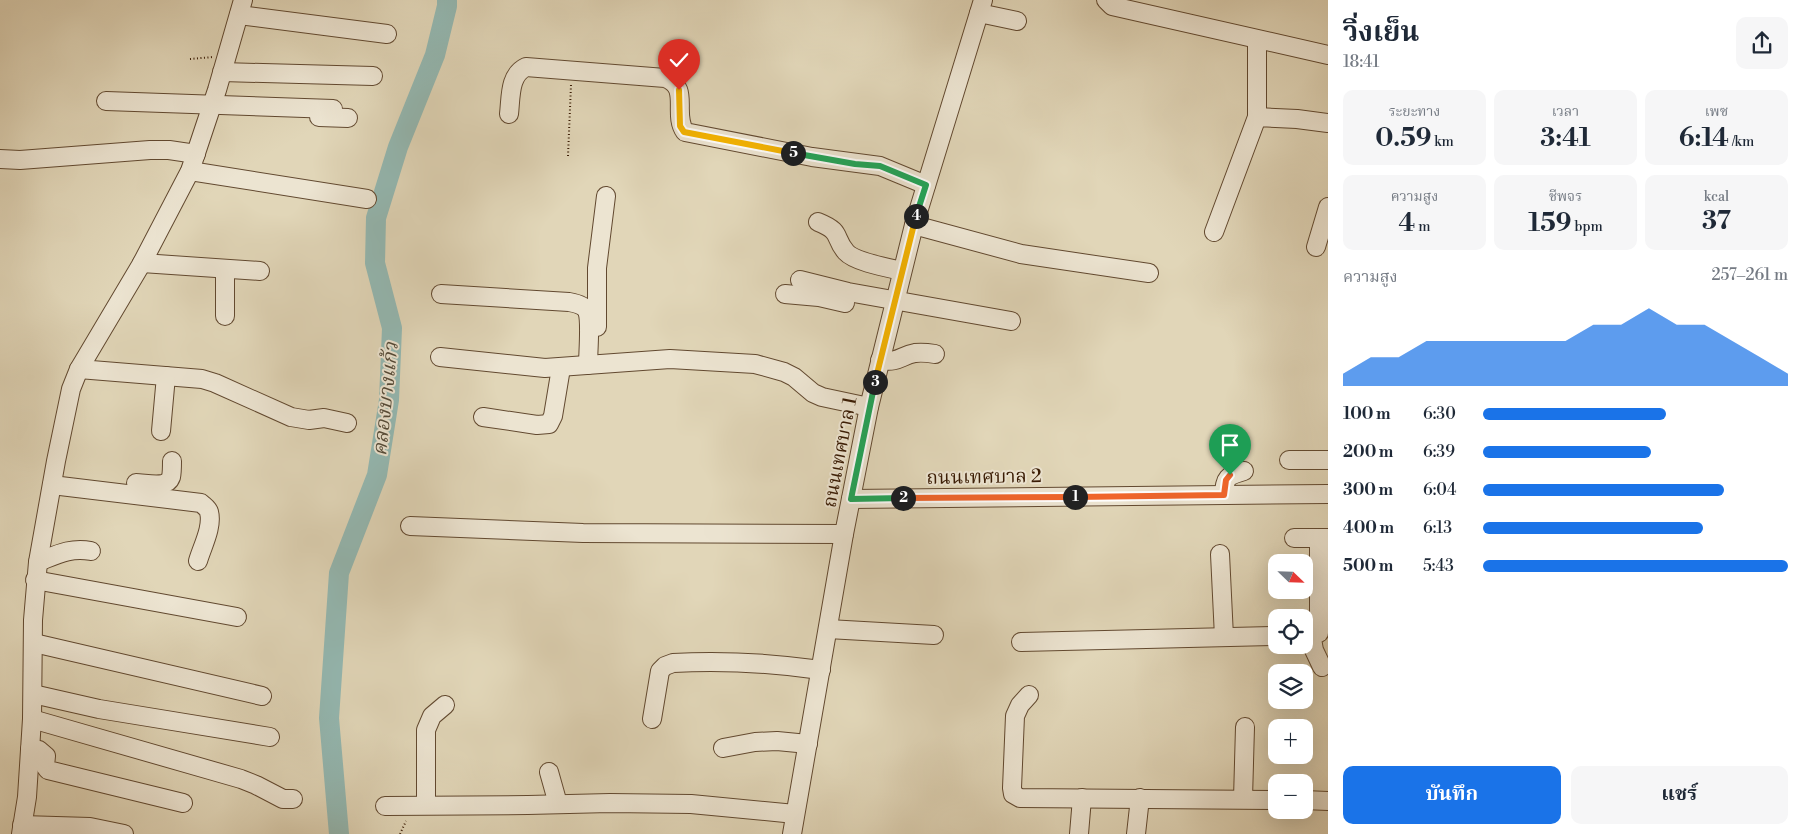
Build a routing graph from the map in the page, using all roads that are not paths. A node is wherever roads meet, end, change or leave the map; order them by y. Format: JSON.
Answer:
{"nodes":[{"id":1,"x":1106,"y":0,"type":"edge"},
{"id":2,"x":241,"y":7,"type":"edge"},
{"id":3,"x":982,"y":7,"type":"edge"},
{"id":4,"x":1016,"y":21,"type":"dead end"},
{"id":5,"x":387,"y":34,"type":"dead end"},
{"id":6,"x":1257,"y":40,"type":"junction"},
{"id":7,"x":1328,"y":55,"type":"edge"},
{"id":8,"x":222,"y":72,"type":"junction"},
{"id":9,"x":373,"y":76,"type":"dead end"},
{"id":10,"x":106,"y":101,"type":"dead end"},
{"id":11,"x":211,"y":110,"type":"junction"},
{"id":12,"x":341,"y":113,"type":"dead end"},
{"id":13,"x":509,"y":114,"type":"dead end"},
{"id":14,"x":1257,"y":117,"type":"junction"},
{"id":15,"x":1328,"y":123,"type":"edge"},
{"id":16,"x":196,"y":154,"type":"junction"},
{"id":17,"x":0,"y":159,"type":"edge"},
{"id":18,"x":190,"y":171,"type":"junction"},
{"id":19,"x":926,"y":185,"type":"junction"},
{"id":20,"x":606,"y":196,"type":"dead end"},
{"id":21,"x":367,"y":199,"type":"dead end"},
{"id":22,"x":1328,"y":207,"type":"edge"},
{"id":23,"x":818,"y":222,"type":"dead end"},
{"id":24,"x":914,"y":225,"type":"junction"},
{"id":25,"x":1214,"y":232,"type":"dead end"},
{"id":26,"x":1316,"y":247,"type":"dead end"},
{"id":27,"x":142,"y":263,"type":"junction"},
{"id":28,"x":225,"y":269,"type":"junction"},
{"id":29,"x":260,"y":271,"type":"dead end"},
{"id":30,"x":902,"y":272,"type":"junction"},
{"id":31,"x":1149,"y":273,"type":"dead end"},
{"id":32,"x":800,"y":280,"type":"dead end"},
{"id":33,"x":441,"y":294,"type":"dead end"},
{"id":34,"x":784,"y":294,"type":"dead end"},
{"id":35,"x":893,"y":306,"type":"junction"},
{"id":36,"x":225,"y":316,"type":"dead end"},
{"id":37,"x":1011,"y":321,"type":"dead end"},
{"id":38,"x":935,"y":354,"type":"dead end"},
{"id":39,"x":440,"y":356,"type":"dead end"},
{"id":40,"x":880,"y":360,"type":"junction"},
{"id":41,"x":592,"y":365,"type":"junction"},
{"id":42,"x":561,"y":368,"type":"junction"},
{"id":43,"x":79,"y":369,"type":"junction"},
{"id":44,"x":166,"y":376,"type":"junction"},
{"id":45,"x":869,"y":407,"type":"junction"},
{"id":46,"x":483,"y":417,"type":"dead end"},
{"id":47,"x":347,"y":423,"type":"dead end"},
{"id":48,"x":161,"y":431,"type":"dead end"},
{"id":49,"x":1289,"y":460,"type":"dead end"},
{"id":50,"x":1328,"y":460,"type":"edge"},
{"id":51,"x":172,"y":461,"type":"dead end"},
{"id":52,"x":1244,"y":470,"type":"dead end"},
{"id":53,"x":53,"y":481,"type":"junction"},
{"id":54,"x":1328,"y":494,"type":"edge"},
{"id":55,"x":1224,"y":495,"type":"junction"},
{"id":56,"x":851,"y":499,"type":"junction"},
{"id":57,"x":410,"y":526,"type":"dead end"},
{"id":58,"x":844,"y":534,"type":"junction"},
{"id":59,"x":1294,"y":538,"type":"dead end"},
{"id":60,"x":1323,"y":538,"type":"edge"},
{"id":61,"x":90,"y":551,"type":"dead end"},
{"id":62,"x":1220,"y":554,"type":"dead end"},
{"id":63,"x":198,"y":561,"type":"dead end"},
{"id":64,"x":38,"y":562,"type":"junction"},
{"id":65,"x":36,"y":580,"type":"junction"},
{"id":66,"x":237,"y":617,"type":"dead end"},
{"id":67,"x":828,"y":629,"type":"junction"},
{"id":68,"x":1315,"y":633,"type":"edge"},
{"id":69,"x":934,"y":635,"type":"dead end"},
{"id":70,"x":1268,"y":636,"type":"edge"},
{"id":71,"x":1224,"y":637,"type":"junction"},
{"id":72,"x":1021,"y":642,"type":"dead end"},
{"id":73,"x":34,"y":643,"type":"junction"},
{"id":74,"x":1322,"y":667,"type":"dead end"},
{"id":75,"x":821,"y":670,"type":"junction"},
{"id":76,"x":33,"y":694,"type":"junction"},
{"id":77,"x":1029,"y":695,"type":"dead end"},
{"id":78,"x":262,"y":696,"type":"dead end"},
{"id":79,"x":445,"y":705,"type":"dead end"},
{"id":80,"x":32,"y":719,"type":"junction"},
{"id":81,"x":652,"y":720,"type":"dead end"},
{"id":82,"x":1245,"y":727,"type":"dead end"},
{"id":83,"x":270,"y":736,"type":"dead end"},
{"id":84,"x":808,"y":744,"type":"junction"},
{"id":85,"x":723,"y":748,"type":"dead end"},
{"id":86,"x":30,"y":749,"type":"junction"},
{"id":87,"x":549,"y":772,"type":"dead end"},
{"id":88,"x":1082,"y":798,"type":"junction"},
{"id":89,"x":1140,"y":798,"type":"junction"},
{"id":90,"x":1242,"y":799,"type":"junction"},
{"id":91,"x":293,"y":800,"type":"dead end"},
{"id":92,"x":1268,"y":800,"type":"edge"},
{"id":93,"x":1313,"y":800,"type":"edge"},
{"id":94,"x":1328,"y":801,"type":"edge"},
{"id":95,"x":183,"y":803,"type":"dead end"},
{"id":96,"x":558,"y":804,"type":"junction"},
{"id":97,"x":385,"y":806,"type":"dead end"},
{"id":98,"x":426,"y":806,"type":"junction"},
{"id":99,"x":795,"y":814,"type":"junction"},
{"id":100,"x":22,"y":830,"type":"edge"},
{"id":101,"x":124,"y":834,"type":"edge"},
{"id":102,"x":792,"y":834,"type":"edge"},
{"id":103,"x":1079,"y":834,"type":"edge"},
{"id":104,"x":1136,"y":834,"type":"edge"}],
"edges":[{"from":1,"to":6,"type":"street"},
{"from":2,"to":5,"type":"street"},
{"from":2,"to":8,"type":"street"},
{"from":3,"to":4,"type":"street"},
{"from":3,"to":19,"type":"street","name":"ถนนเทศบาล 1"},
{"from":6,"to":7,"type":"street"},
{"from":6,"to":14,"type":"street"},
{"from":8,"to":9,"type":"street"},
{"from":8,"to":11,"type":"street"},
{"from":10,"to":11,"type":"street"},
{"from":11,"to":12,"type":"street"},
{"from":11,"to":16,"type":"street"},
{"from":13,"to":19,"type":"street"},
{"from":14,"to":15,"type":"street"},
{"from":14,"to":25,"type":"street"},
{"from":16,"to":17,"type":"street"},
{"from":16,"to":18,"type":"street"},
{"from":18,"to":21,"type":"street"},
{"from":18,"to":27,"type":"street"},
{"from":19,"to":24,"type":"street","name":"ถนนเทศบาล 1"},
{"from":20,"to":41,"type":"street"},
{"from":22,"to":26,"type":"street"},
{"from":23,"to":30,"type":"street"},
{"from":24,"to":30,"type":"street","name":"ถนนเทศบาล 1"},
{"from":24,"to":31,"type":"street"},
{"from":27,"to":28,"type":"street"},
{"from":27,"to":43,"type":"street"},
{"from":28,"to":29,"type":"street"},
{"from":28,"to":36,"type":"street"},
{"from":30,"to":35,"type":"street","name":"ถนนเทศบาล 1"},
{"from":32,"to":35,"type":"street"},
{"from":33,"to":41,"type":"street"},
{"from":34,"to":35,"type":"street"},
{"from":35,"to":37,"type":"street"},
{"from":35,"to":40,"type":"street","name":"ถนนเทศบาล 1"},
{"from":38,"to":40,"type":"street"},
{"from":39,"to":42,"type":"street"},
{"from":40,"to":45,"type":"street","name":"ถนนเทศบาล 1"},
{"from":41,"to":42,"type":"street"},
{"from":41,"to":45,"type":"street"},
{"from":42,"to":46,"type":"street"},
{"from":43,"to":44,"type":"street"},
{"from":43,"to":53,"type":"street"},
{"from":44,"to":47,"type":"street"},
{"from":44,"to":48,"type":"street"},
{"from":45,"to":56,"type":"street","name":"ถนนเทศบาล 1"},
{"from":49,"to":50,"type":"street"},
{"from":51,"to":53,"type":"street"},
{"from":52,"to":55,"type":"street"},
{"from":53,"to":63,"type":"street"},
{"from":53,"to":64,"type":"street"},
{"from":54,"to":55,"type":"street","name":"ถนนเทศบาล 2"},
{"from":55,"to":56,"type":"street","name":"ถนนเทศบาล 2"},
{"from":56,"to":58,"type":"street","name":"ถนนเทศบาล 1"},
{"from":57,"to":58,"type":"street"},
{"from":58,"to":67,"type":"street","name":"ถนนเทศบาล 1"},
{"from":59,"to":60,"type":"street"},
{"from":60,"to":68,"type":"street"},
{"from":61,"to":64,"type":"street"},
{"from":62,"to":71,"type":"street"},
{"from":64,"to":65,"type":"street"},
{"from":65,"to":66,"type":"street"},
{"from":65,"to":73,"type":"street"},
{"from":67,"to":69,"type":"street"},
{"from":67,"to":75,"type":"street","name":"ถนนเทศบาล 1"},
{"from":68,"to":74,"type":"street"},
{"from":70,"to":71,"type":"street"},
{"from":71,"to":72,"type":"street"},
{"from":73,"to":76,"type":"street"},
{"from":73,"to":78,"type":"street"},
{"from":75,"to":81,"type":"street"},
{"from":75,"to":84,"type":"street","name":"ถนนเทศบาล 1"},
{"from":76,"to":80,"type":"street"},
{"from":76,"to":83,"type":"street"},
{"from":77,"to":88,"type":"street"},
{"from":79,"to":98,"type":"street"},
{"from":80,"to":86,"type":"street"},
{"from":80,"to":91,"type":"street"},
{"from":82,"to":90,"type":"street"},
{"from":84,"to":85,"type":"street"},
{"from":84,"to":99,"type":"street","name":"ถนนเทศบาล 1"},
{"from":86,"to":95,"type":"street"},
{"from":86,"to":100,"type":"street"},
{"from":87,"to":96,"type":"street"},
{"from":88,"to":89,"type":"street"},
{"from":88,"to":103,"type":"street"},
{"from":89,"to":90,"type":"street"},
{"from":89,"to":104,"type":"street"},
{"from":90,"to":92,"type":"street"},
{"from":93,"to":94,"type":"street"},
{"from":96,"to":98,"type":"street"},
{"from":96,"to":99,"type":"street"},
{"from":97,"to":98,"type":"street"},
{"from":99,"to":102,"type":"street","name":"ถนนเทศบาล 1"},
{"from":100,"to":101,"type":"street"}]}
